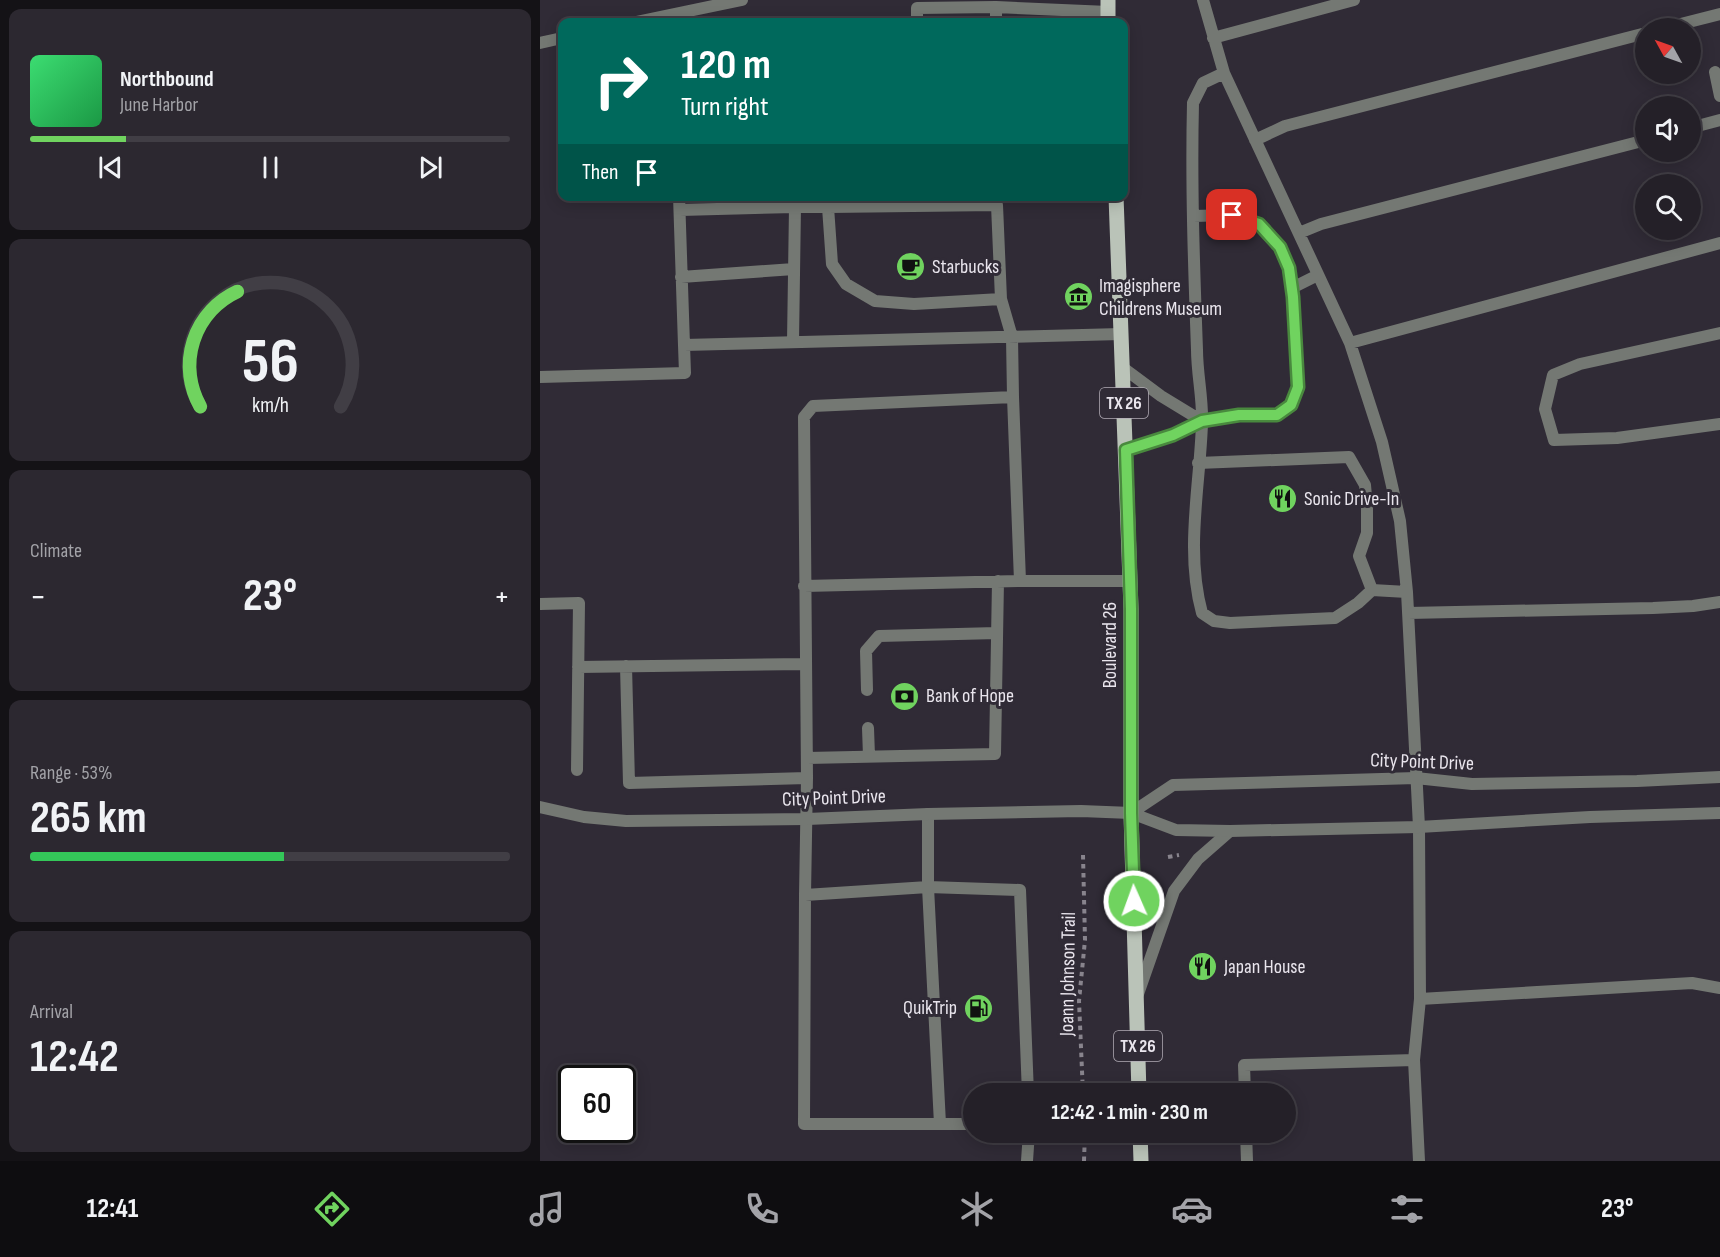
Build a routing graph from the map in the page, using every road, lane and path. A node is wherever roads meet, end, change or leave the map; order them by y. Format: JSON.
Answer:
{"nodes":[{"id":1,"x":742,"y":0,"type":"edge"},
{"id":2,"x":1203,"y":0,"type":"edge"},
{"id":3,"x":1354,"y":0,"type":"edge"},
{"id":4,"x":996,"y":7,"type":"junction"},
{"id":5,"x":1108,"y":12,"type":"edge"},
{"id":6,"x":1720,"y":14,"type":"edge"},
{"id":7,"x":655,"y":18,"type":"edge"},
{"id":8,"x":917,"y":18,"type":"edge"},
{"id":9,"x":996,"y":18,"type":"edge"},
{"id":10,"x":1701,"y":19,"type":"edge"},
{"id":11,"x":1635,"y":36,"type":"edge"},
{"id":12,"x":1213,"y":38,"type":"junction"},
{"id":13,"x":558,"y":39,"type":"edge"},
{"id":14,"x":540,"y":43,"type":"edge"},
{"id":15,"x":1715,"y":72,"type":"dead end"},
{"id":16,"x":1224,"y":73,"type":"junction"},
{"id":17,"x":1720,"y":96,"type":"edge"},
{"id":18,"x":1720,"y":120,"type":"edge"},
{"id":19,"x":1701,"y":125,"type":"edge"},
{"id":20,"x":1255,"y":140,"type":"junction"},
{"id":21,"x":1635,"y":143,"type":"edge"},
{"id":22,"x":679,"y":201,"type":"edge"},
{"id":23,"x":997,"y":201,"type":"edge"},
{"id":24,"x":1116,"y":201,"type":"edge"},
{"id":25,"x":828,"y":202,"type":"edge"},
{"id":26,"x":795,"y":207,"type":"junction"},
{"id":27,"x":680,"y":210,"type":"junction"},
{"id":28,"x":1193,"y":216,"type":"junction"},
{"id":29,"x":1299,"y":233,"type":"junction"},
{"id":30,"x":1720,"y":243,"type":"edge"},
{"id":31,"x":794,"y":269,"type":"junction"},
{"id":32,"x":1318,"y":276,"type":"junction"},
{"id":33,"x":681,"y":277,"type":"junction"},
{"id":34,"x":1292,"y":288,"type":"junction"},
{"id":35,"x":1001,"y":299,"type":"junction"},
{"id":36,"x":1720,"y":333,"type":"edge"},
{"id":37,"x":1121,"y":334,"type":"junction"},
{"id":38,"x":1012,"y":337,"type":"junction"},
{"id":39,"x":792,"y":342,"type":"junction"},
{"id":40,"x":1350,"y":343,"type":"junction"},
{"id":41,"x":684,"y":345,"type":"junction"},
{"id":42,"x":1122,"y":367,"type":"junction"},
{"id":43,"x":540,"y":377,"type":"edge"},
{"id":44,"x":1013,"y":398,"type":"junction"},
{"id":45,"x":1202,"y":421,"type":"junction"},
{"id":46,"x":1720,"y":424,"type":"edge"},
{"id":47,"x":1126,"y":450,"type":"junction"},
{"id":48,"x":1198,"y":463,"type":"junction"},
{"id":49,"x":998,"y":581,"type":"junction"},
{"id":50,"x":1020,"y":581,"type":"junction"},
{"id":51,"x":1131,"y":581,"type":"junction"},
{"id":52,"x":804,"y":586,"type":"junction"},
{"id":53,"x":1372,"y":590,"type":"junction"},
{"id":54,"x":1407,"y":592,"type":"junction"},
{"id":55,"x":1720,"y":602,"type":"edge"},
{"id":56,"x":540,"y":604,"type":"edge"},
{"id":57,"x":1408,"y":613,"type":"junction"},
{"id":58,"x":997,"y":633,"type":"junction"},
{"id":59,"x":806,"y":664,"type":"junction"},
{"id":60,"x":626,"y":666,"type":"junction"},
{"id":61,"x":578,"y":667,"type":"junction"},
{"id":62,"x":867,"y":690,"type":"dead end"},
{"id":63,"x":868,"y":728,"type":"dead end"},
{"id":64,"x":869,"y":756,"type":"junction"},
{"id":65,"x":807,"y":758,"type":"junction"},
{"id":66,"x":577,"y":770,"type":"dead end"},
{"id":67,"x":1720,"y":777,"type":"edge"},
{"id":68,"x":807,"y":778,"type":"junction"},
{"id":69,"x":1416,"y":778,"type":"junction"},
{"id":70,"x":540,"y":807,"type":"edge"},
{"id":71,"x":1131,"y":813,"type":"junction"},
{"id":72,"x":1720,"y":813,"type":"edge"},
{"id":73,"x":928,"y":814,"type":"junction"},
{"id":74,"x":807,"y":819,"type":"junction"},
{"id":75,"x":1419,"y":827,"type":"junction"},
{"id":76,"x":1230,"y":831,"type":"junction"},
{"id":77,"x":1083,"y":855,"type":"dead end"},
{"id":78,"x":928,"y":887,"type":"junction"},
{"id":79,"x":805,"y":895,"type":"junction"},
{"id":80,"x":1720,"y":988,"type":"edge"},
{"id":81,"x":1137,"y":998,"type":"junction"},
{"id":82,"x":1420,"y":999,"type":"junction"},
{"id":83,"x":1414,"y":1060,"type":"junction"},
{"id":84,"x":1029,"y":1083,"type":"edge"},
{"id":85,"x":1083,"y":1083,"type":"edge"},
{"id":86,"x":1139,"y":1083,"type":"edge"},
{"id":87,"x":1245,"y":1083,"type":"edge"},
{"id":88,"x":940,"y":1124,"type":"junction"},
{"id":89,"x":963,"y":1124,"type":"edge"},
{"id":90,"x":1028,"y":1143,"type":"edge"},
{"id":91,"x":1085,"y":1143,"type":"edge"},
{"id":92,"x":1140,"y":1143,"type":"edge"},
{"id":93,"x":1246,"y":1143,"type":"edge"},
{"id":94,"x":1026,"y":1161,"type":"edge"},
{"id":95,"x":1084,"y":1161,"type":"edge"},
{"id":96,"x":1141,"y":1161,"type":"edge"},
{"id":97,"x":1247,"y":1161,"type":"edge"},
{"id":98,"x":1419,"y":1161,"type":"edge"}],
"edges":[{"from":1,"to":7,"type":"street"},
{"from":2,"to":12,"type":"street"},
{"from":3,"to":12,"type":"street"},
{"from":4,"to":5,"type":"street"},
{"from":4,"to":8,"type":"street"},
{"from":4,"to":9,"type":"street"},
{"from":6,"to":10,"type":"street"},
{"from":11,"to":20,"type":"street"},
{"from":12,"to":16,"type":"street"},
{"from":13,"to":14,"type":"street"},
{"from":15,"to":17,"type":"street"},
{"from":16,"to":20,"type":"street"},
{"from":16,"to":28,"type":"street"},
{"from":18,"to":19,"type":"street"},
{"from":20,"to":29,"type":"street"},
{"from":21,"to":29,"type":"street"},
{"from":22,"to":27,"type":"street"},
{"from":23,"to":25,"type":"street"},
{"from":23,"to":35,"type":"street"},
{"from":24,"to":37,"type":"main road","name":"Boulevard 26","number":"TX 26"},
{"from":25,"to":26,"type":"street"},
{"from":25,"to":35,"type":"street"},
{"from":26,"to":27,"type":"street"},
{"from":26,"to":31,"type":"street"},
{"from":27,"to":33,"type":"street"},
{"from":28,"to":34,"type":"street"},
{"from":28,"to":45,"type":"street"},
{"from":29,"to":32,"type":"street"},
{"from":30,"to":40,"type":"street"},
{"from":31,"to":33,"type":"street"},
{"from":31,"to":39,"type":"street"},
{"from":32,"to":34,"type":"street"},
{"from":32,"to":40,"type":"street"},
{"from":33,"to":41,"type":"street"},
{"from":34,"to":45,"type":"street"},
{"from":35,"to":38,"type":"street"},
{"from":36,"to":46,"type":"street"},
{"from":37,"to":38,"type":"street"},
{"from":37,"to":42,"type":"main road","name":"Boulevard 26","number":"TX 26"},
{"from":38,"to":39,"type":"street"},
{"from":38,"to":44,"type":"street"},
{"from":39,"to":41,"type":"street"},
{"from":40,"to":54,"type":"street"},
{"from":41,"to":43,"type":"street"},
{"from":42,"to":45,"type":"street"},
{"from":42,"to":47,"type":"main road","name":"Boulevard 26","number":"TX 26"},
{"from":44,"to":50,"type":"street"},
{"from":44,"to":52,"type":"street"},
{"from":45,"to":47,"type":"street"},
{"from":45,"to":48,"type":"street"},
{"from":47,"to":51,"type":"main road","name":"Boulevard 26","number":"TX 26"},
{"from":48,"to":53,"type":"street"},
{"from":48,"to":53,"type":"street"},
{"from":49,"to":50,"type":"street"},
{"from":49,"to":52,"type":"street"},
{"from":49,"to":58,"type":"street"},
{"from":50,"to":51,"type":"street"},
{"from":51,"to":71,"type":"main road","name":"Boulevard 26","number":"TX 26"},
{"from":52,"to":59,"type":"street"},
{"from":53,"to":54,"type":"street"},
{"from":54,"to":57,"type":"street"},
{"from":55,"to":57,"type":"street"},
{"from":56,"to":61,"type":"street"},
{"from":57,"to":69,"type":"street"},
{"from":58,"to":62,"type":"street"},
{"from":58,"to":64,"type":"street"},
{"from":59,"to":60,"type":"street"},
{"from":59,"to":65,"type":"street"},
{"from":60,"to":61,"type":"street"},
{"from":60,"to":68,"type":"street"},
{"from":61,"to":66,"type":"street"},
{"from":63,"to":64,"type":"street"},
{"from":64,"to":65,"type":"street"},
{"from":65,"to":68,"type":"street"},
{"from":67,"to":69,"type":"street","name":"City Point Drive"},
{"from":68,"to":74,"type":"street"},
{"from":69,"to":71,"type":"street","name":"City Point Drive"},
{"from":69,"to":75,"type":"street"},
{"from":70,"to":74,"type":"street","name":"City Point Drive"},
{"from":71,"to":73,"type":"street","name":"City Point Drive"},
{"from":71,"to":76,"type":"street","name":"City Point Drive"},
{"from":71,"to":81,"type":"main road","name":"Boulevard 26","number":"TX 26"},
{"from":72,"to":75,"type":"street","name":"City Point Drive"},
{"from":73,"to":74,"type":"street","name":"City Point Drive"},
{"from":73,"to":78,"type":"street"},
{"from":74,"to":79,"type":"street"},
{"from":75,"to":76,"type":"street","name":"City Point Drive"},
{"from":75,"to":82,"type":"street"},
{"from":76,"to":81,"type":"street"},
{"from":77,"to":85,"type":"path","name":"Joann Johnson Trail"},
{"from":78,"to":79,"type":"street"},
{"from":78,"to":84,"type":"street"},
{"from":78,"to":88,"type":"street"},
{"from":79,"to":88,"type":"street"},
{"from":80,"to":82,"type":"street"},
{"from":81,"to":86,"type":"main road","name":"Boulevard 26","number":"TX 26"},
{"from":82,"to":83,"type":"street"},
{"from":83,"to":87,"type":"street"},
{"from":83,"to":98,"type":"street"},
{"from":88,"to":89,"type":"street"},
{"from":90,"to":94,"type":"street"},
{"from":91,"to":95,"type":"path"},
{"from":92,"to":96,"type":"main road"},
{"from":93,"to":97,"type":"street"}]}
